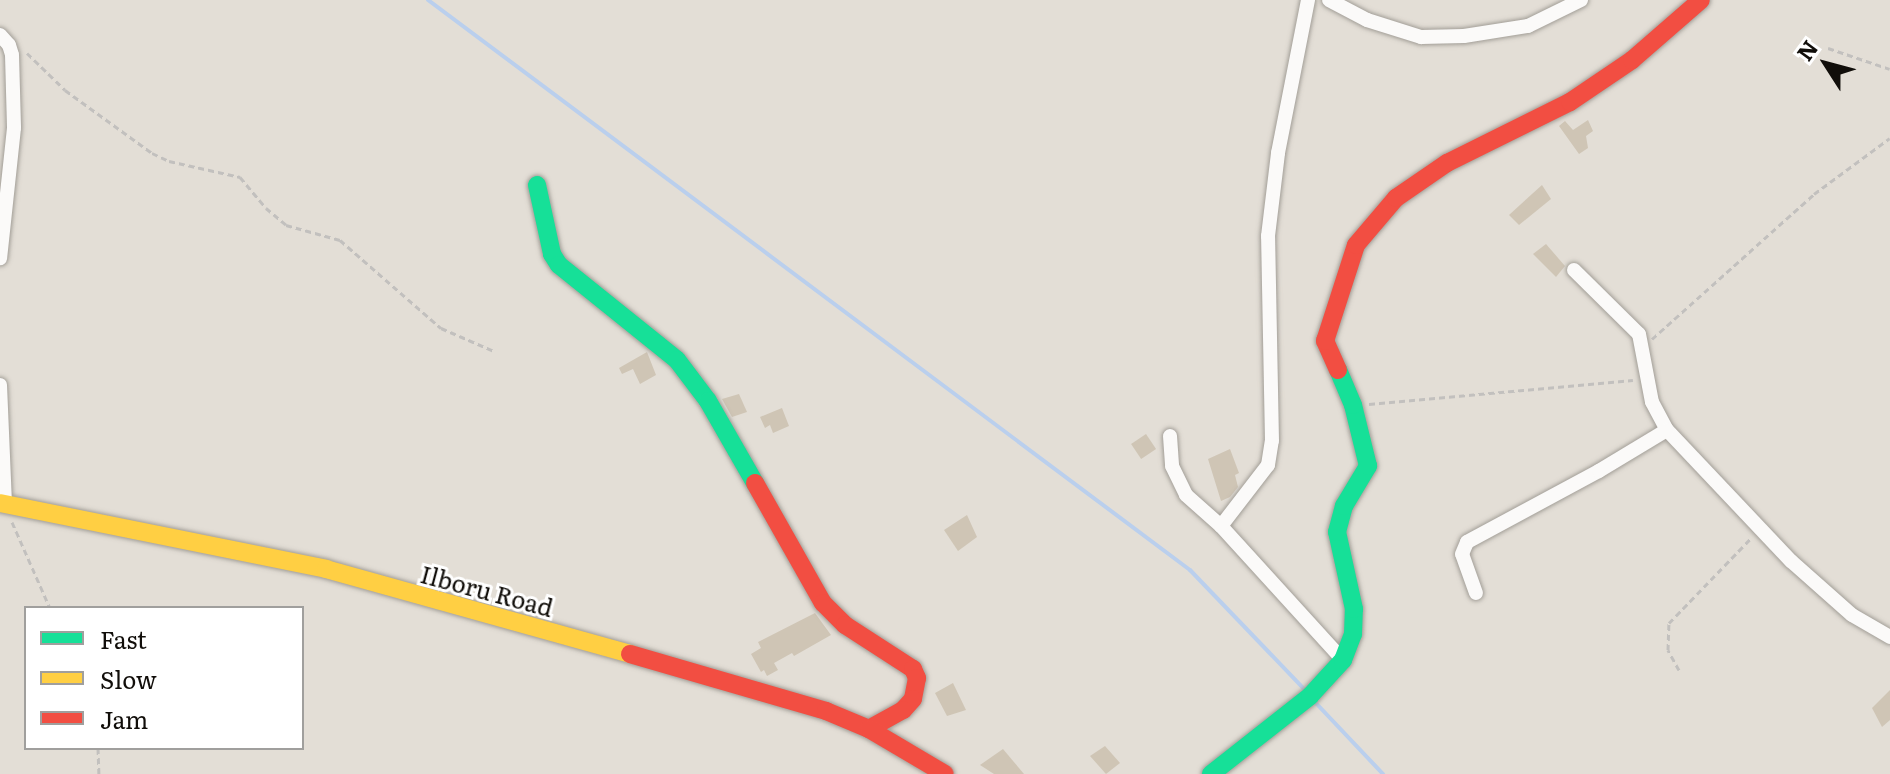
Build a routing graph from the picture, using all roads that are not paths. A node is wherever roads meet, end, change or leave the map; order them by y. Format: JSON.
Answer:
{"nodes":[{"id":1,"x":1308,"y":0,"type":"edge"},
{"id":2,"x":1329,"y":0,"type":"edge"},
{"id":3,"x":1581,"y":0,"type":"edge"},
{"id":4,"x":1701,"y":0,"type":"edge"},
{"id":5,"x":5,"y":40,"type":"edge"},
{"id":6,"x":537,"y":185,"type":"dead end"},
{"id":7,"x":0,"y":258,"type":"edge"},
{"id":8,"x":1574,"y":270,"type":"dead end"},
{"id":9,"x":0,"y":385,"type":"edge"},
{"id":10,"x":1667,"y":430,"type":"junction"},
{"id":11,"x":1170,"y":436,"type":"dead end"},
{"id":12,"x":2,"y":504,"type":"edge"},
{"id":13,"x":1221,"y":526,"type":"junction"},
{"id":14,"x":1476,"y":593,"type":"dead end"},
{"id":15,"x":1890,"y":637,"type":"edge"},
{"id":16,"x":1343,"y":660,"type":"junction"},
{"id":17,"x":869,"y":729,"type":"junction"},
{"id":18,"x":945,"y":774,"type":"edge"},
{"id":19,"x":1211,"y":774,"type":"edge"}],
"edges":[{"from":1,"to":13,"type":"street"},
{"from":2,"to":3,"type":"street"},
{"from":4,"to":16,"type":"street"},
{"from":5,"to":7,"type":"street"},
{"from":6,"to":17,"type":"street"},
{"from":8,"to":10,"type":"street"},
{"from":9,"to":12,"type":"street"},
{"from":10,"to":14,"type":"street"},
{"from":10,"to":15,"type":"street"},
{"from":11,"to":13,"type":"street"},
{"from":12,"to":17,"type":"street","name":"Ilboru Road"},
{"from":13,"to":16,"type":"street"},
{"from":16,"to":19,"type":"street"},
{"from":17,"to":18,"type":"street","name":"Ilboru Road"}]}
